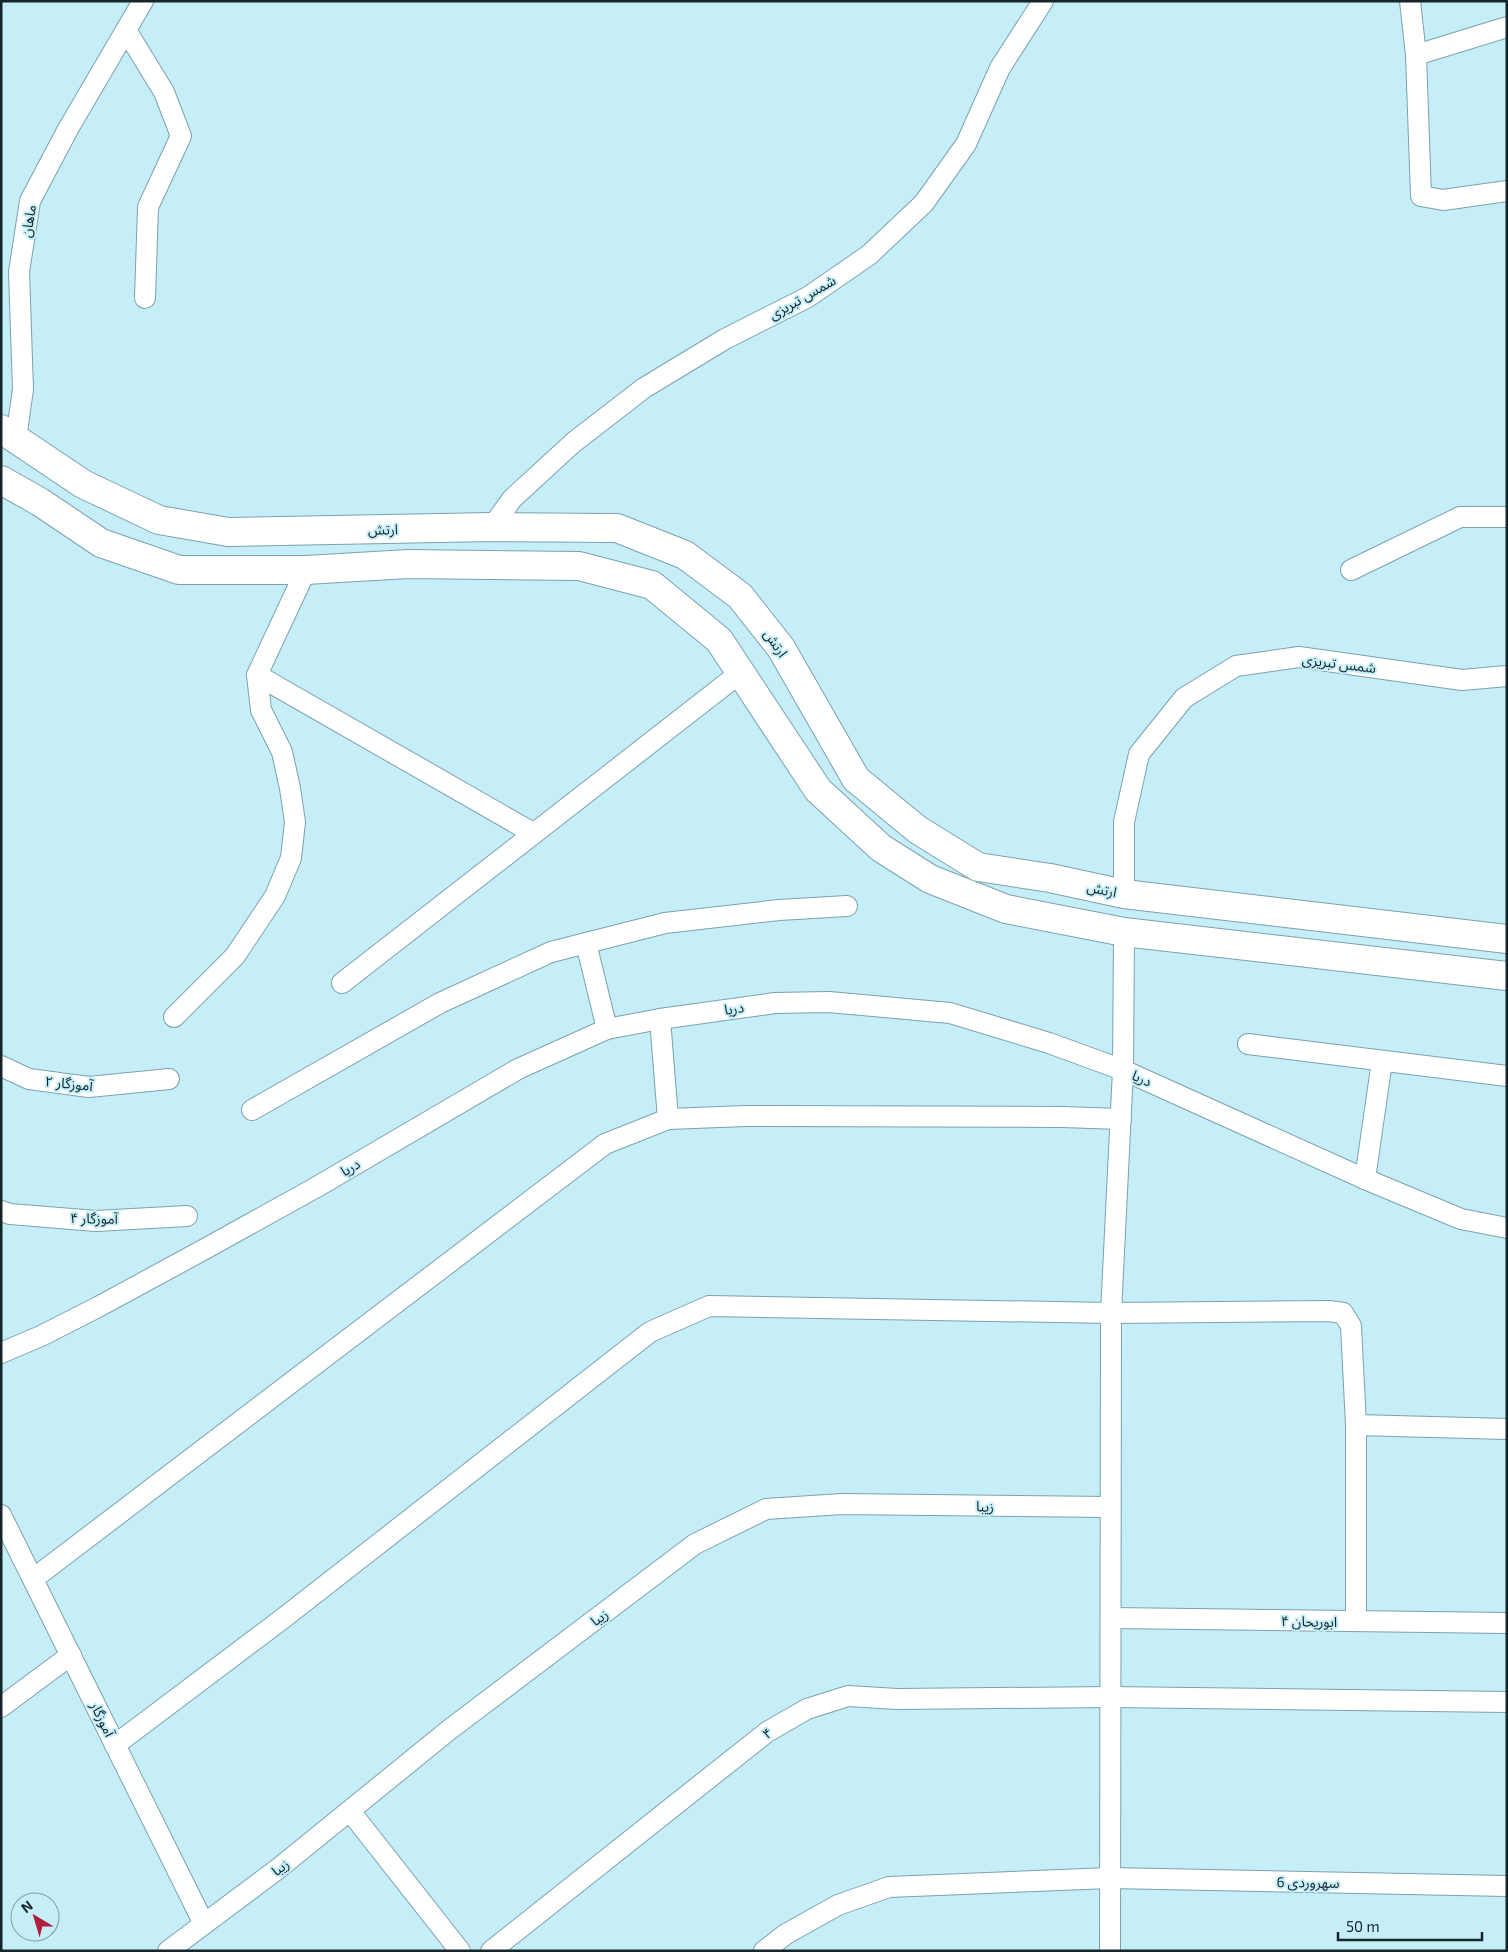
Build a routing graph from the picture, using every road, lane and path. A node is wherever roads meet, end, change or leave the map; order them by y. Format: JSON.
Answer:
{"nodes":[{"id":1,"x":143,"y":1,"type":"edge"},
{"id":2,"x":1043,"y":1,"type":"edge"},
{"id":3,"x":1410,"y":1,"type":"edge"},
{"id":4,"x":1507,"y":27,"type":"edge"},
{"id":5,"x":126,"y":30,"type":"junction"},
{"id":6,"x":1416,"y":55,"type":"junction"},
{"id":7,"x":1507,"y":191,"type":"edge"},
{"id":8,"x":144,"y":298,"type":"dead end"},
{"id":9,"x":9,"y":434,"type":"edge"},
{"id":10,"x":1,"y":480,"type":"edge"},
{"id":11,"x":1507,"y":517,"type":"edge"},
{"id":12,"x":492,"y":527,"type":"junction"},
{"id":13,"x":306,"y":570,"type":"junction"},
{"id":14,"x":1351,"y":570,"type":"dead end"},
{"id":15,"x":740,"y":673,"type":"junction"},
{"id":16,"x":257,"y":675,"type":"junction"},
{"id":17,"x":1507,"y":676,"type":"edge"},
{"id":18,"x":534,"y":833,"type":"junction"},
{"id":19,"x":1124,"y":894,"type":"junction"},
{"id":20,"x":847,"y":906,"type":"dead end"},
{"id":21,"x":1124,"y":932,"type":"junction"},
{"id":22,"x":1507,"y":939,"type":"edge"},
{"id":23,"x":586,"y":942,"type":"junction"},
{"id":24,"x":1507,"y":976,"type":"edge"},
{"id":25,"x":342,"y":982,"type":"dead end"},
{"id":26,"x":174,"y":1017,"type":"dead end"},
{"id":27,"x":660,"y":1019,"type":"junction"},
{"id":28,"x":607,"y":1029,"type":"junction"},
{"id":29,"x":1248,"y":1044,"type":"dead end"},
{"id":30,"x":1382,"y":1060,"type":"junction"},
{"id":31,"x":1,"y":1066,"type":"edge"},
{"id":32,"x":1123,"y":1070,"type":"junction"},
{"id":33,"x":1507,"y":1076,"type":"edge"},
{"id":34,"x":168,"y":1079,"type":"dead end"},
{"id":35,"x":252,"y":1110,"type":"dead end"},
{"id":36,"x":1121,"y":1119,"type":"junction"},
{"id":37,"x":668,"y":1120,"type":"junction"},
{"id":38,"x":1366,"y":1179,"type":"junction"},
{"id":39,"x":1,"y":1211,"type":"edge"},
{"id":40,"x":187,"y":1216,"type":"dead end"},
{"id":41,"x":1507,"y":1228,"type":"edge"},
{"id":42,"x":1112,"y":1313,"type":"junction"},
{"id":43,"x":1,"y":1353,"type":"edge"},
{"id":44,"x":1356,"y":1425,"type":"junction"},
{"id":45,"x":1507,"y":1429,"type":"edge"},
{"id":46,"x":1110,"y":1507,"type":"junction"},
{"id":47,"x":1,"y":1515,"type":"edge"},
{"id":48,"x":33,"y":1579,"type":"junction"},
{"id":49,"x":1111,"y":1618,"type":"junction"},
{"id":50,"x":1356,"y":1621,"type":"junction"},
{"id":51,"x":1507,"y":1623,"type":"edge"},
{"id":52,"x":71,"y":1655,"type":"junction"},
{"id":53,"x":1111,"y":1697,"type":"junction"},
{"id":54,"x":1507,"y":1702,"type":"edge"},
{"id":55,"x":1,"y":1708,"type":"edge"},
{"id":56,"x":115,"y":1745,"type":"junction"},
{"id":57,"x":350,"y":1811,"type":"junction"},
{"id":58,"x":1110,"y":1878,"type":"junction"},
{"id":59,"x":1507,"y":1886,"type":"edge"},
{"id":60,"x":204,"y":1924,"type":"junction"},
{"id":61,"x":450,"y":1947,"type":"edge"},
{"id":62,"x":168,"y":1951,"type":"edge"},
{"id":63,"x":491,"y":1951,"type":"edge"},
{"id":64,"x":764,"y":1951,"type":"edge"},
{"id":65,"x":1110,"y":1951,"type":"edge"}],
"edges":[{"from":1,"to":5,"type":"street","name":"ماهان"},
{"from":2,"to":12,"type":"street","name":"شمس تبریزی"},
{"from":3,"to":6,"type":"street"},
{"from":4,"to":6,"type":"street"},
{"from":5,"to":8,"type":"street"},
{"from":5,"to":9,"type":"street","name":"ماهان"},
{"from":6,"to":7,"type":"street"},
{"from":9,"to":12,"type":"main road","name":"ارتش"},
{"from":10,"to":13,"type":"main road"},
{"from":11,"to":14,"type":"street"},
{"from":12,"to":19,"type":"main road","name":"ارتش"},
{"from":13,"to":15,"type":"main road"},
{"from":13,"to":16,"type":"street"},
{"from":15,"to":18,"type":"street"},
{"from":15,"to":21,"type":"main road"},
{"from":16,"to":18,"type":"street"},
{"from":16,"to":26,"type":"street"},
{"from":17,"to":19,"type":"street","name":"شمس تبریزی"},
{"from":18,"to":25,"type":"street"},
{"from":19,"to":22,"type":"main road","name":"ارتش"},
{"from":20,"to":23,"type":"street"},
{"from":21,"to":24,"type":"main road"},
{"from":21,"to":32,"type":"street"},
{"from":23,"to":28,"type":"street"},
{"from":23,"to":35,"type":"street"},
{"from":27,"to":28,"type":"street","name":"دریا"},
{"from":27,"to":32,"type":"street","name":"دریا"},
{"from":27,"to":37,"type":"street"},
{"from":28,"to":43,"type":"street","name":"دریا"},
{"from":29,"to":30,"type":"street"},
{"from":30,"to":33,"type":"street"},
{"from":30,"to":38,"type":"street"},
{"from":31,"to":34,"type":"street","name":"آموزگار ۲"},
{"from":32,"to":36,"type":"street"},
{"from":32,"to":38,"type":"street","name":"دریا"},
{"from":36,"to":37,"type":"street"},
{"from":36,"to":42,"type":"street"},
{"from":37,"to":48,"type":"street"},
{"from":38,"to":41,"type":"street","name":"دریا"},
{"from":39,"to":40,"type":"street","name":"آموزگار ۴"},
{"from":42,"to":44,"type":"street"},
{"from":42,"to":46,"type":"street"},
{"from":42,"to":56,"type":"street"},
{"from":44,"to":45,"type":"street"},
{"from":44,"to":50,"type":"street"},
{"from":46,"to":49,"type":"street"},
{"from":46,"to":57,"type":"street","name":"زیبا"},
{"from":47,"to":48,"type":"street","name":"آموزگار"},
{"from":48,"to":52,"type":"street","name":"آموزگار"},
{"from":49,"to":50,"type":"street","name":"ابوریحان ۴"},
{"from":49,"to":53,"type":"street"},
{"from":50,"to":51,"type":"street","name":"ابوریحان ۴"},
{"from":52,"to":55,"type":"street"},
{"from":52,"to":56,"type":"street","name":"آموزگار"},
{"from":53,"to":54,"type":"street","name":"۴"},
{"from":53,"to":58,"type":"street"},
{"from":53,"to":63,"type":"street","name":"۴"},
{"from":56,"to":60,"type":"street","name":"آموزگار"},
{"from":57,"to":60,"type":"street","name":"زیبا"},
{"from":57,"to":61,"type":"street"},
{"from":58,"to":59,"type":"street","name":"سهروردی 6"},
{"from":58,"to":64,"type":"street","name":"سهروردی 6"},
{"from":58,"to":65,"type":"street"},
{"from":60,"to":62,"type":"street","name":"زیبا"}]}
